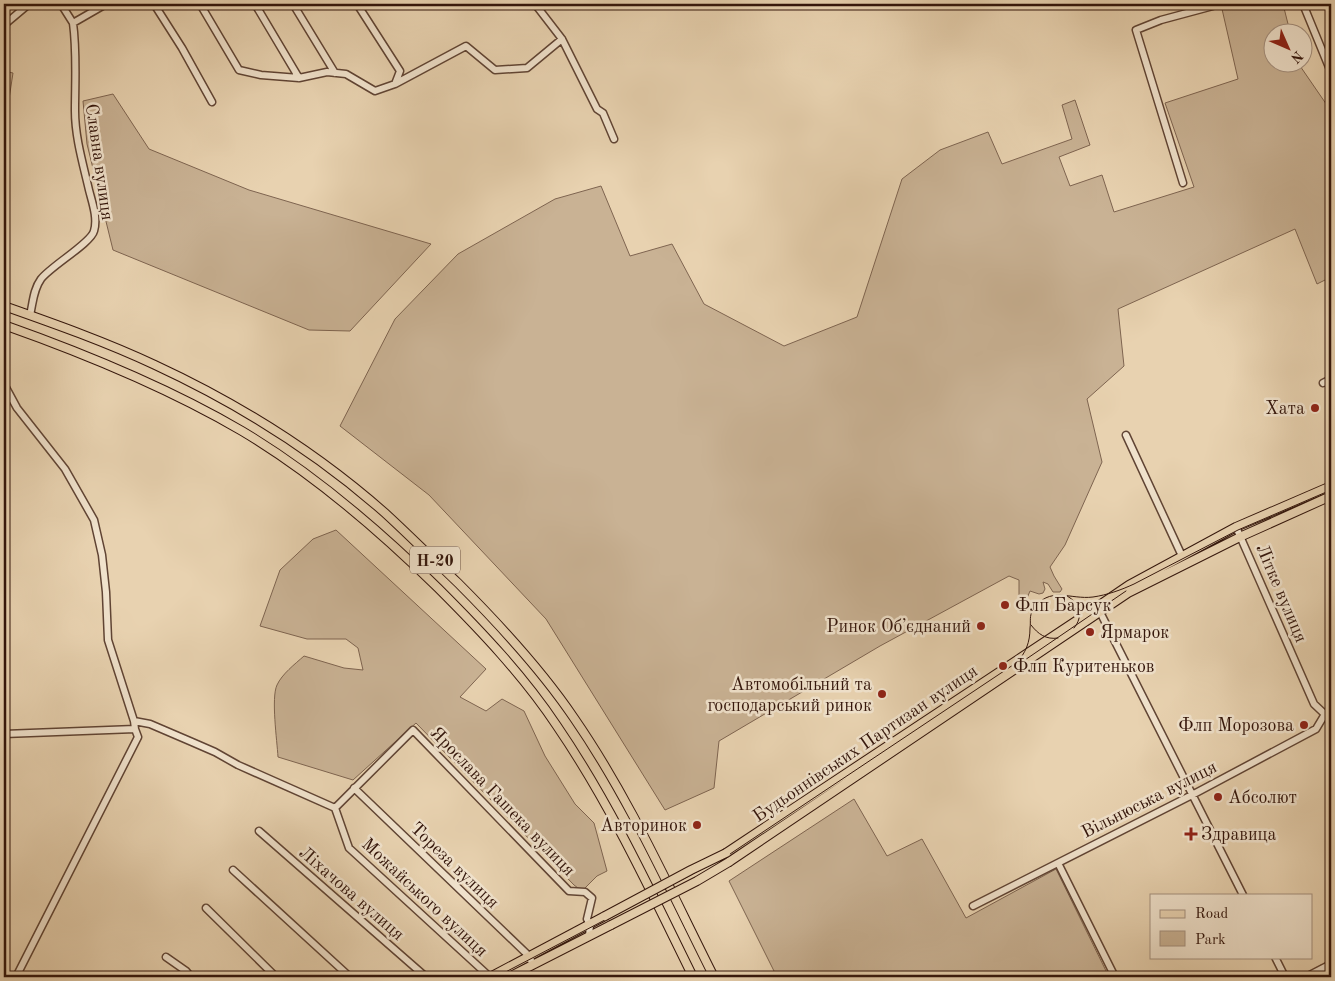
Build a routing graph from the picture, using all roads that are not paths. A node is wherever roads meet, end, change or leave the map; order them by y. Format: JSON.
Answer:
{"nodes":[{"id":1,"x":30,"y":4,"type":"edge"},
{"id":2,"x":61,"y":4,"type":"edge"},
{"id":3,"x":106,"y":4,"type":"edge"},
{"id":4,"x":154,"y":4,"type":"edge"},
{"id":5,"x":200,"y":4,"type":"edge"},
{"id":6,"x":254,"y":4,"type":"edge"},
{"id":7,"x":293,"y":4,"type":"edge"},
{"id":8,"x":357,"y":4,"type":"edge"},
{"id":9,"x":535,"y":4,"type":"edge"},
{"id":10,"x":1303,"y":4,"type":"edge"},
{"id":11,"x":1213,"y":6,"type":"dead end"},
{"id":12,"x":73,"y":23,"type":"junction"},
{"id":13,"x":4,"y":24,"type":"edge"},
{"id":14,"x":562,"y":39,"type":"junction"},
{"id":15,"x":1331,"y":72,"type":"edge"},
{"id":16,"x":335,"y":73,"type":"junction"},
{"id":17,"x":299,"y":78,"type":"junction"},
{"id":18,"x":395,"y":84,"type":"junction"},
{"id":19,"x":212,"y":102,"type":"dead end"},
{"id":20,"x":614,"y":139,"type":"dead end"},
{"id":21,"x":1183,"y":183,"type":"dead end"},
{"id":22,"x":4,"y":306,"type":"edge"},
{"id":23,"x":30,"y":315,"type":"junction"},
{"id":24,"x":4,"y":325,"type":"edge"},
{"id":25,"x":1331,"y":379,"type":"edge"},
{"id":26,"x":1323,"y":383,"type":"dead end"},
{"id":27,"x":4,"y":384,"type":"edge"},
{"id":28,"x":1126,"y":435,"type":"dead end"},
{"id":29,"x":1331,"y":486,"type":"edge"},
{"id":30,"x":1331,"y":496,"type":"edge"},
{"id":31,"x":1236,"y":528,"type":"junction"},
{"id":32,"x":1242,"y":536,"type":"junction"},
{"id":33,"x":1182,"y":556,"type":"junction"},
{"id":34,"x":1099,"y":610,"type":"junction"},
{"id":35,"x":1328,"y":712,"type":"edge"},
{"id":36,"x":1331,"y":720,"type":"edge"},
{"id":37,"x":134,"y":721,"type":"junction"},
{"id":38,"x":135,"y":729,"type":"junction"},
{"id":39,"x":4,"y":734,"type":"edge"},
{"id":40,"x":354,"y":788,"type":"junction"},
{"id":41,"x":1192,"y":794,"type":"junction"},
{"id":42,"x":335,"y":808,"type":"junction"},
{"id":43,"x":259,"y":831,"type":"dead end"},
{"id":44,"x":1058,"y":863,"type":"junction"},
{"id":45,"x":233,"y":870,"type":"dead end"},
{"id":46,"x":1242,"y":894,"type":"edge"},
{"id":47,"x":973,"y":906,"type":"dead end"},
{"id":48,"x":206,"y":908,"type":"dead end"},
{"id":49,"x":590,"y":925,"type":"junction"},
{"id":50,"x":589,"y":936,"type":"junction"},
{"id":51,"x":529,"y":956,"type":"junction"},
{"id":52,"x":166,"y":957,"type":"dead end"},
{"id":53,"x":1276,"y":958,"type":"edge"},
{"id":54,"x":1331,"y":964,"type":"edge"},
{"id":55,"x":533,"y":965,"type":"junction"},
{"id":56,"x":1323,"y":968,"type":"junction"},
{"id":57,"x":506,"y":975,"type":"edge"},
{"id":58,"x":16,"y":977,"type":"edge"},
{"id":59,"x":191,"y":977,"type":"edge"},
{"id":60,"x":276,"y":977,"type":"edge"},
{"id":61,"x":350,"y":977,"type":"edge"},
{"id":62,"x":426,"y":977,"type":"edge"},
{"id":63,"x":490,"y":977,"type":"edge"},
{"id":64,"x":693,"y":977,"type":"edge"},
{"id":65,"x":714,"y":977,"type":"edge"},
{"id":66,"x":1115,"y":977,"type":"edge"},
{"id":67,"x":1285,"y":977,"type":"edge"},
{"id":68,"x":1306,"y":977,"type":"edge"},
{"id":69,"x":1328,"y":977,"type":"edge"}],
"edges":[{"from":1,"to":13,"type":"street"},
{"from":2,"to":12,"type":"street"},
{"from":3,"to":12,"type":"street"},
{"from":4,"to":19,"type":"street"},
{"from":5,"to":17,"type":"street"},
{"from":6,"to":17,"type":"street"},
{"from":7,"to":16,"type":"street"},
{"from":8,"to":18,"type":"street"},
{"from":9,"to":14,"type":"street"},
{"from":10,"to":15,"type":"street"},
{"from":11,"to":21,"type":"street"},
{"from":12,"to":23,"type":"street","name":"Славна вулиця"},
{"from":14,"to":18,"type":"street"},
{"from":14,"to":20,"type":"street"},
{"from":16,"to":17,"type":"street"},
{"from":16,"to":18,"type":"street"},
{"from":22,"to":23,"type":"main road","number":"Н-20"},
{"from":23,"to":65,"type":"main road","number":"Н-20"},
{"from":24,"to":64,"type":"main road","number":"Н-20"},
{"from":25,"to":26,"type":"street"},
{"from":27,"to":37,"type":"street"},
{"from":28,"to":33,"type":"street"},
{"from":29,"to":31,"type":"main road","name":"Будьоннівських Партизан вулиця"},
{"from":30,"to":32,"type":"main road","name":"Будьоннівських Партизан вулиця"},
{"from":31,"to":32,"type":"street","name":"Літке вулиця"},
{"from":31,"to":33,"type":"main road","name":"Будьоннівських Партизан вулиця"},
{"from":32,"to":34,"type":"main road","name":"Будьоннівських Партизан вулиця"},
{"from":32,"to":35,"type":"street","name":"Літке вулиця"},
{"from":33,"to":34,"type":"main road","name":"Будьоннівських Партизан вулиця"},
{"from":34,"to":41,"type":"street"},
{"from":34,"to":49,"type":"main road","name":"Будьоннівських Партизан вулиця","bridge":true},
{"from":34,"to":50,"type":"main road","name":"Будьоннівських Партизан вулиця","bridge":true},
{"from":35,"to":36,"type":"street","name":"Літке вулиця"},
{"from":35,"to":41,"type":"street","name":"Вільнюська вулиця"},
{"from":37,"to":38,"type":"street"},
{"from":37,"to":42,"type":"street"},
{"from":38,"to":39,"type":"street"},
{"from":38,"to":58,"type":"street"},
{"from":40,"to":42,"type":"street"},
{"from":40,"to":49,"type":"street","name":"Ярослава Гашека вулиця"},
{"from":40,"to":51,"type":"street","name":"Тореза вулиця"},
{"from":41,"to":44,"type":"street","name":"Вільнюська вулиця"},
{"from":41,"to":46,"type":"street"},
{"from":42,"to":63,"type":"street","name":"Можайського вулиця"},
{"from":43,"to":62,"type":"street","name":"Ліхачова вулиця"},
{"from":44,"to":47,"type":"street","name":"Вільнюська вулиця"},
{"from":44,"to":66,"type":"street"},
{"from":45,"to":61,"type":"street"},
{"from":48,"to":60,"type":"street"},
{"from":49,"to":50,"type":"street","name":"Ярослава Гашека вулиця"},
{"from":49,"to":51,"type":"main road","name":"Будьоннівських Партизан вулиця"},
{"from":50,"to":55,"type":"main road","name":"Будьоннівських Партизан вулиця"},
{"from":51,"to":55,"type":"street","name":"Тореза вулиця"},
{"from":51,"to":57,"type":"main road","name":"Будьоннівських Партизан вулиця"},
{"from":52,"to":59,"type":"street"},
{"from":53,"to":67,"type":"street"},
{"from":54,"to":56,"type":"street"},
{"from":55,"to":57,"type":"main road","name":"Будьоннівських Партизан вулиця"},
{"from":56,"to":68,"type":"street"},
{"from":56,"to":69,"type":"street"},
{"from":57,"to":63,"type":"main road","name":"Будьоннівських Партизан вулиця"}]}
